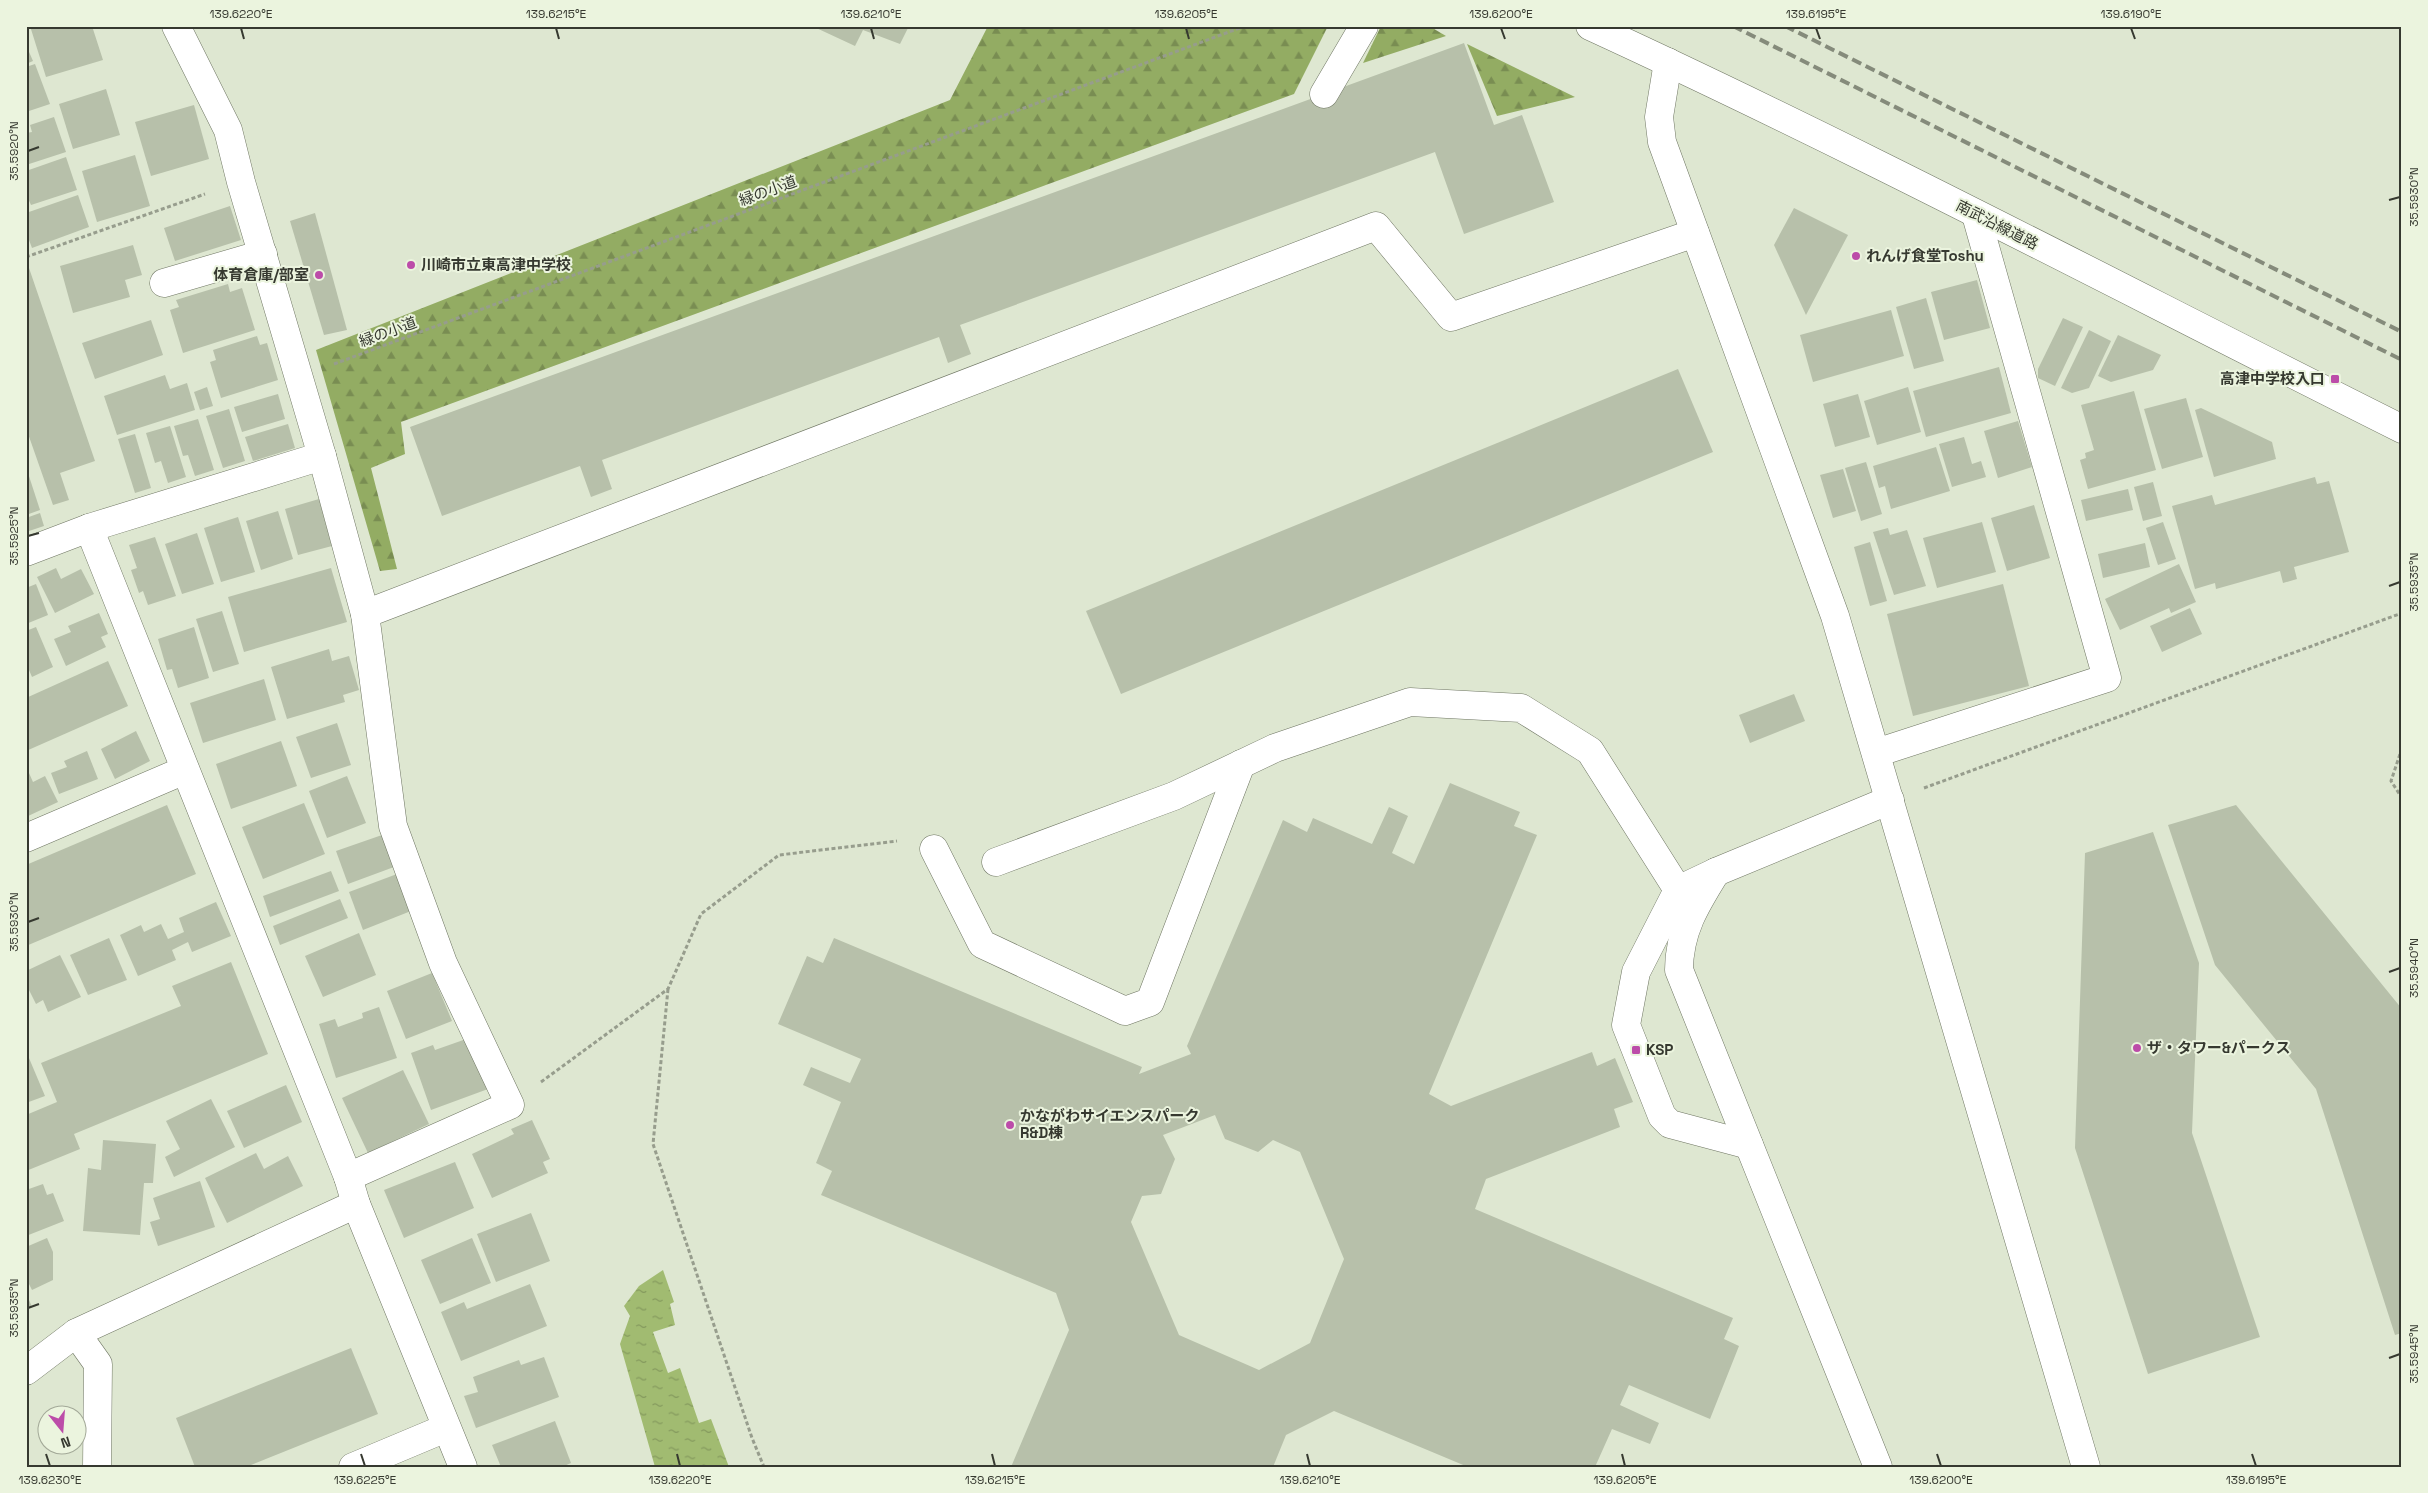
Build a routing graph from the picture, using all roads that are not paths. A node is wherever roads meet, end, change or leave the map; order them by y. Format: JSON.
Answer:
{"nodes":[{"id":1,"x":176,"y":26,"type":"edge"},
{"id":2,"x":1364,"y":26,"type":"edge"},
{"id":3,"x":1590,"y":26,"type":"edge"},
{"id":4,"x":1668,"y":62,"type":"junction"},
{"id":5,"x":1324,"y":94,"type":"dead end"},
{"id":6,"x":1976,"y":214,"type":"junction"},
{"id":7,"x":1695,"y":233,"type":"junction"},
{"id":8,"x":262,"y":254,"type":"junction"},
{"id":9,"x":164,"y":283,"type":"dead end"},
{"id":10,"x":2402,"y":429,"type":"edge"},
{"id":11,"x":322,"y":456,"type":"junction"},
{"id":12,"x":89,"y":528,"type":"junction"},
{"id":13,"x":26,"y":552,"type":"edge"},
{"id":14,"x":365,"y":614,"type":"junction"},
{"id":15,"x":1876,"y":753,"type":"junction"},
{"id":16,"x":1242,"y":764,"type":"junction"},
{"id":17,"x":185,"y":770,"type":"junction"},
{"id":18,"x":1890,"y":800,"type":"junction"},
{"id":19,"x":26,"y":838,"type":"edge"},
{"id":20,"x":934,"y":849,"type":"road end"},
{"id":21,"x":996,"y":862,"type":"dead end"},
{"id":22,"x":1716,"y":872,"type":"junction"},
{"id":23,"x":1678,"y":890,"type":"junction"},
{"id":24,"x":1749,"y":1145,"type":"junction"},
{"id":25,"x":348,"y":1177,"type":"junction"},
{"id":26,"x":356,"y":1204,"type":"junction"},
{"id":27,"x":76,"y":1333,"type":"junction"},
{"id":28,"x":26,"y":1371,"type":"edge"},
{"id":29,"x":446,"y":1428,"type":"junction"},
{"id":30,"x":97,"y":1467,"type":"edge"},
{"id":31,"x":353,"y":1467,"type":"edge"},
{"id":32,"x":463,"y":1467,"type":"edge"},
{"id":33,"x":1878,"y":1467,"type":"edge"},
{"id":34,"x":2086,"y":1467,"type":"edge"}],
"edges":[{"from":1,"to":8,"type":"street"},
{"from":2,"to":5,"type":"street"},
{"from":3,"to":4,"type":"street","name":"南武沿線道路"},
{"from":4,"to":6,"type":"street","name":"南武沿線道路"},
{"from":4,"to":7,"type":"street"},
{"from":6,"to":10,"type":"street","name":"南武沿線道路"},
{"from":6,"to":15,"type":"street"},
{"from":7,"to":14,"type":"street"},
{"from":7,"to":15,"type":"street"},
{"from":8,"to":9,"type":"street"},
{"from":8,"to":11,"type":"street"},
{"from":11,"to":12,"type":"street"},
{"from":11,"to":14,"type":"street"},
{"from":12,"to":13,"type":"street"},
{"from":12,"to":17,"type":"street"},
{"from":14,"to":25,"type":"street"},
{"from":15,"to":18,"type":"street"},
{"from":16,"to":20,"type":"street"},
{"from":16,"to":21,"type":"street"},
{"from":16,"to":23,"type":"street"},
{"from":17,"to":19,"type":"street"},
{"from":17,"to":25,"type":"street"},
{"from":18,"to":22,"type":"street"},
{"from":18,"to":34,"type":"street"},
{"from":22,"to":23,"type":"street"},
{"from":22,"to":24,"type":"street"},
{"from":23,"to":24,"type":"street"},
{"from":24,"to":33,"type":"street"},
{"from":25,"to":26,"type":"street"},
{"from":26,"to":27,"type":"street"},
{"from":26,"to":29,"type":"street"},
{"from":27,"to":28,"type":"street"},
{"from":27,"to":30,"type":"street"},
{"from":29,"to":31,"type":"street"},
{"from":29,"to":32,"type":"street"}]}
